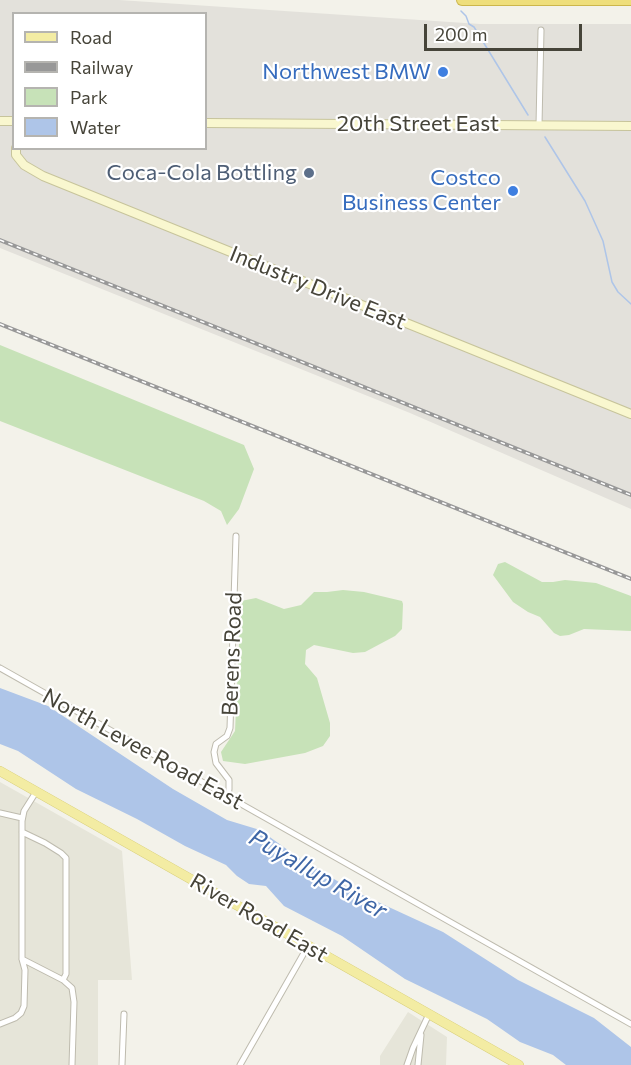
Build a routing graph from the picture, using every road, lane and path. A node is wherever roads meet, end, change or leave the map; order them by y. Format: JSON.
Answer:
{"nodes":[{"id":1,"x":462,"y":0,"type":"edge"},
{"id":2,"x":631,"y":0,"type":"edge"},
{"id":3,"x":541,"y":30,"type":"dead end"},
{"id":4,"x":207,"y":123,"type":"edge"},
{"id":5,"x":539,"y":125,"type":"junction"},
{"id":6,"x":631,"y":126,"type":"edge"},
{"id":7,"x":16,"y":150,"type":"edge"},
{"id":8,"x":631,"y":414,"type":"edge"},
{"id":9,"x":236,"y":536,"type":"dead end"},
{"id":10,"x":0,"y":668,"type":"edge"},
{"id":11,"x":0,"y":771,"type":"edge"},
{"id":12,"x":36,"y":792,"type":"junction"},
{"id":13,"x":228,"y":796,"type":"junction"},
{"id":14,"x":0,"y":813,"type":"edge"},
{"id":15,"x":22,"y":818,"type":"junction"},
{"id":16,"x":22,"y":832,"type":"junction"},
{"id":17,"x":308,"y":946,"type":"junction"},
{"id":18,"x":22,"y":959,"type":"junction"},
{"id":19,"x":63,"y":980,"type":"junction"},
{"id":20,"x":124,"y":1014,"type":"dead end"},
{"id":21,"x":429,"y":1014,"type":"junction"},
{"id":22,"x":0,"y":1024,"type":"edge"},
{"id":23,"x":631,"y":1024,"type":"edge"},
{"id":24,"x":421,"y":1033,"type":"junction"},
{"id":25,"x":72,"y":1065,"type":"edge"},
{"id":26,"x":122,"y":1065,"type":"edge"},
{"id":27,"x":240,"y":1065,"type":"edge"},
{"id":28,"x":407,"y":1065,"type":"edge"},
{"id":29,"x":418,"y":1065,"type":"edge"},
{"id":30,"x":519,"y":1065,"type":"edge"}],
"edges":[{"from":1,"to":2,"type":"highway"},
{"from":3,"to":5,"type":"street"},
{"from":4,"to":5,"type":"street","name":"20th Street East"},
{"from":5,"to":6,"type":"street","name":"20th Street East"},
{"from":7,"to":8,"type":"street","name":"Industry Drive East"},
{"from":9,"to":13,"type":"street","name":"Berens Road"},
{"from":10,"to":13,"type":"street","name":"North Levee Road East"},
{"from":11,"to":12,"type":"main road","name":"River Road East"},
{"from":12,"to":15,"type":"street"},
{"from":12,"to":17,"type":"main road","name":"River Road East"},
{"from":13,"to":23,"type":"street","name":"North Levee Road East"},
{"from":14,"to":15,"type":"street"},
{"from":15,"to":16,"type":"street"},
{"from":16,"to":18,"type":"street"},
{"from":16,"to":19,"type":"street"},
{"from":17,"to":21,"type":"main road","name":"River Road East"},
{"from":17,"to":27,"type":"street"},
{"from":18,"to":19,"type":"street"},
{"from":18,"to":22,"type":"street"},
{"from":19,"to":25,"type":"street"},
{"from":20,"to":26,"type":"street"},
{"from":21,"to":24,"type":"street"},
{"from":21,"to":30,"type":"main road","name":"River Road East"},
{"from":24,"to":28,"type":"street"},
{"from":24,"to":29,"type":"street"}]}
